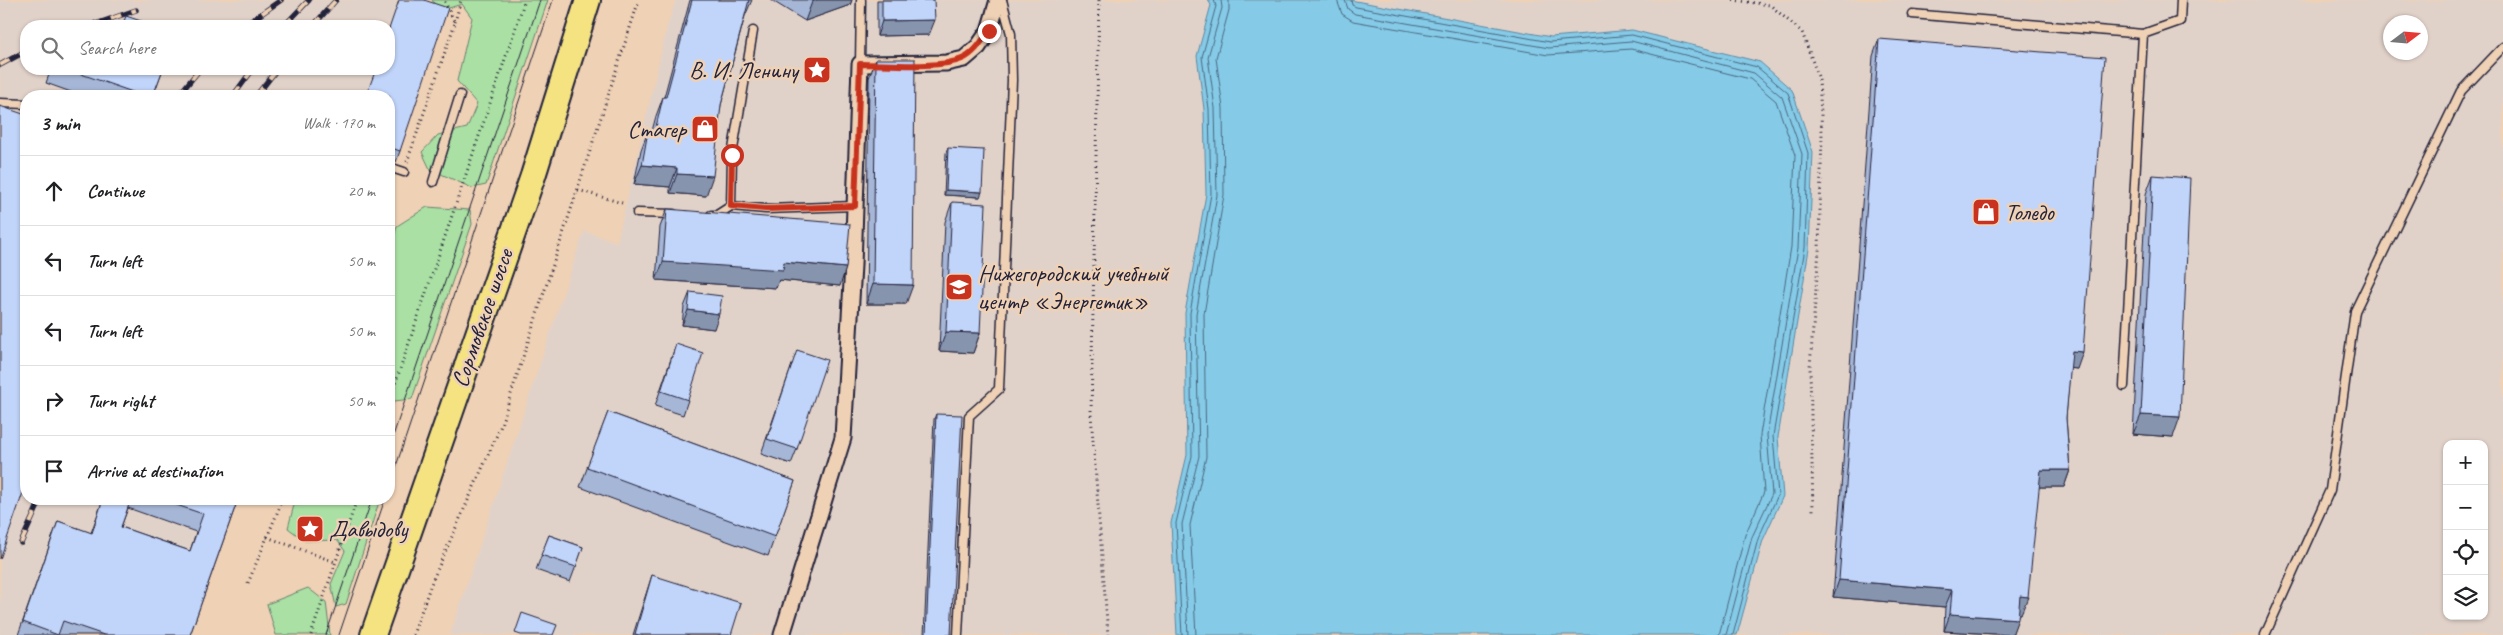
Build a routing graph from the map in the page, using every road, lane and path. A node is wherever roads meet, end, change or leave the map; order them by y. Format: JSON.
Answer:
{"nodes":[{"id":1,"x":444,"y":0,"type":"edge"},
{"id":2,"x":461,"y":0,"type":"edge"},
{"id":3,"x":525,"y":0,"type":"edge"},
{"id":4,"x":588,"y":0,"type":"edge"},
{"id":5,"x":639,"y":0,"type":"edge"},
{"id":6,"x":861,"y":0,"type":"edge"},
{"id":7,"x":998,"y":0,"type":"edge"},
{"id":8,"x":1002,"y":0,"type":"edge"},
{"id":9,"x":1099,"y":0,"type":"edge"},
{"id":10,"x":1733,"y":0,"type":"edge"},
{"id":11,"x":2181,"y":0,"type":"edge"},
{"id":12,"x":1912,"y":14,"type":"dead end"},
{"id":13,"x":455,"y":23,"type":"junction"},
{"id":14,"x":753,"y":31,"type":"dead end"},
{"id":15,"x":2143,"y":34,"type":"junction"},
{"id":16,"x":2503,"y":47,"type":"edge"},
{"id":17,"x":860,"y":64,"type":"junction"},
{"id":18,"x":460,"y":95,"type":"dead end"},
{"id":19,"x":0,"y":103,"type":"edge"},
{"id":20,"x":20,"y":104,"type":"edge"},
{"id":21,"x":395,"y":169,"type":"edge"},
{"id":22,"x":404,"y":172,"type":"joint"},
{"id":23,"x":433,"y":182,"type":"dead end"},
{"id":24,"x":578,"y":190,"type":"junction"},
{"id":25,"x":622,"y":203,"type":"dead end"},
{"id":26,"x":731,"y":206,"type":"junction"},
{"id":27,"x":855,"y":206,"type":"junction"},
{"id":28,"x":637,"y":213,"type":"dead end"},
{"id":29,"x":681,"y":214,"type":"edge"},
{"id":30,"x":699,"y":214,"type":"edge"},
{"id":31,"x":395,"y":384,"type":"edge"},
{"id":32,"x":2124,"y":386,"type":"dead end"},
{"id":33,"x":281,"y":505,"type":"edge"},
{"id":34,"x":355,"y":505,"type":"edge"},
{"id":35,"x":1813,"y":511,"type":"dead end"},
{"id":36,"x":267,"y":538,"type":"junction"},
{"id":37,"x":336,"y":562,"type":"junction"},
{"id":38,"x":248,"y":583,"type":"dead end"},
{"id":39,"x":311,"y":635,"type":"edge"},
{"id":40,"x":373,"y":635,"type":"edge"},
{"id":41,"x":413,"y":635,"type":"edge"},
{"id":42,"x":782,"y":635,"type":"edge"},
{"id":43,"x":958,"y":635,"type":"edge"},
{"id":44,"x":1108,"y":635,"type":"edge"},
{"id":45,"x":2266,"y":635,"type":"edge"}],
"edges":[{"from":1,"to":13,"type":"path"},
{"from":2,"to":13,"type":"path"},
{"from":3,"to":31,"type":"path"},
{"from":4,"to":40,"type":"main road","name":"Сормовское шоссе"},
{"from":5,"to":24,"type":"path"},
{"from":6,"to":17,"type":"lane"},
{"from":7,"to":17,"type":"street"},
{"from":8,"to":43,"type":"lane"},
{"from":9,"to":44,"type":"path"},
{"from":10,"to":35,"type":"path"},
{"from":11,"to":15,"type":"lane"},
{"from":12,"to":15,"type":"lane"},
{"from":13,"to":22,"type":"path"},
{"from":14,"to":26,"type":"lane"},
{"from":15,"to":32,"type":"lane"},
{"from":16,"to":45,"type":"lane"},
{"from":17,"to":27,"type":"street"},
{"from":18,"to":23,"type":"lane"},
{"from":19,"to":20,"type":"lane"},
{"from":21,"to":22,"type":"lane"},
{"from":24,"to":25,"type":"path"},
{"from":24,"to":41,"type":"path"},
{"from":26,"to":27,"type":"lane"},
{"from":26,"to":30,"type":"lane"},
{"from":27,"to":42,"type":"street"},
{"from":28,"to":29,"type":"lane"},
{"from":33,"to":36,"type":"path"},
{"from":34,"to":37,"type":"path"},
{"from":36,"to":37,"type":"path"},
{"from":36,"to":38,"type":"path"},
{"from":37,"to":39,"type":"path"}]}
